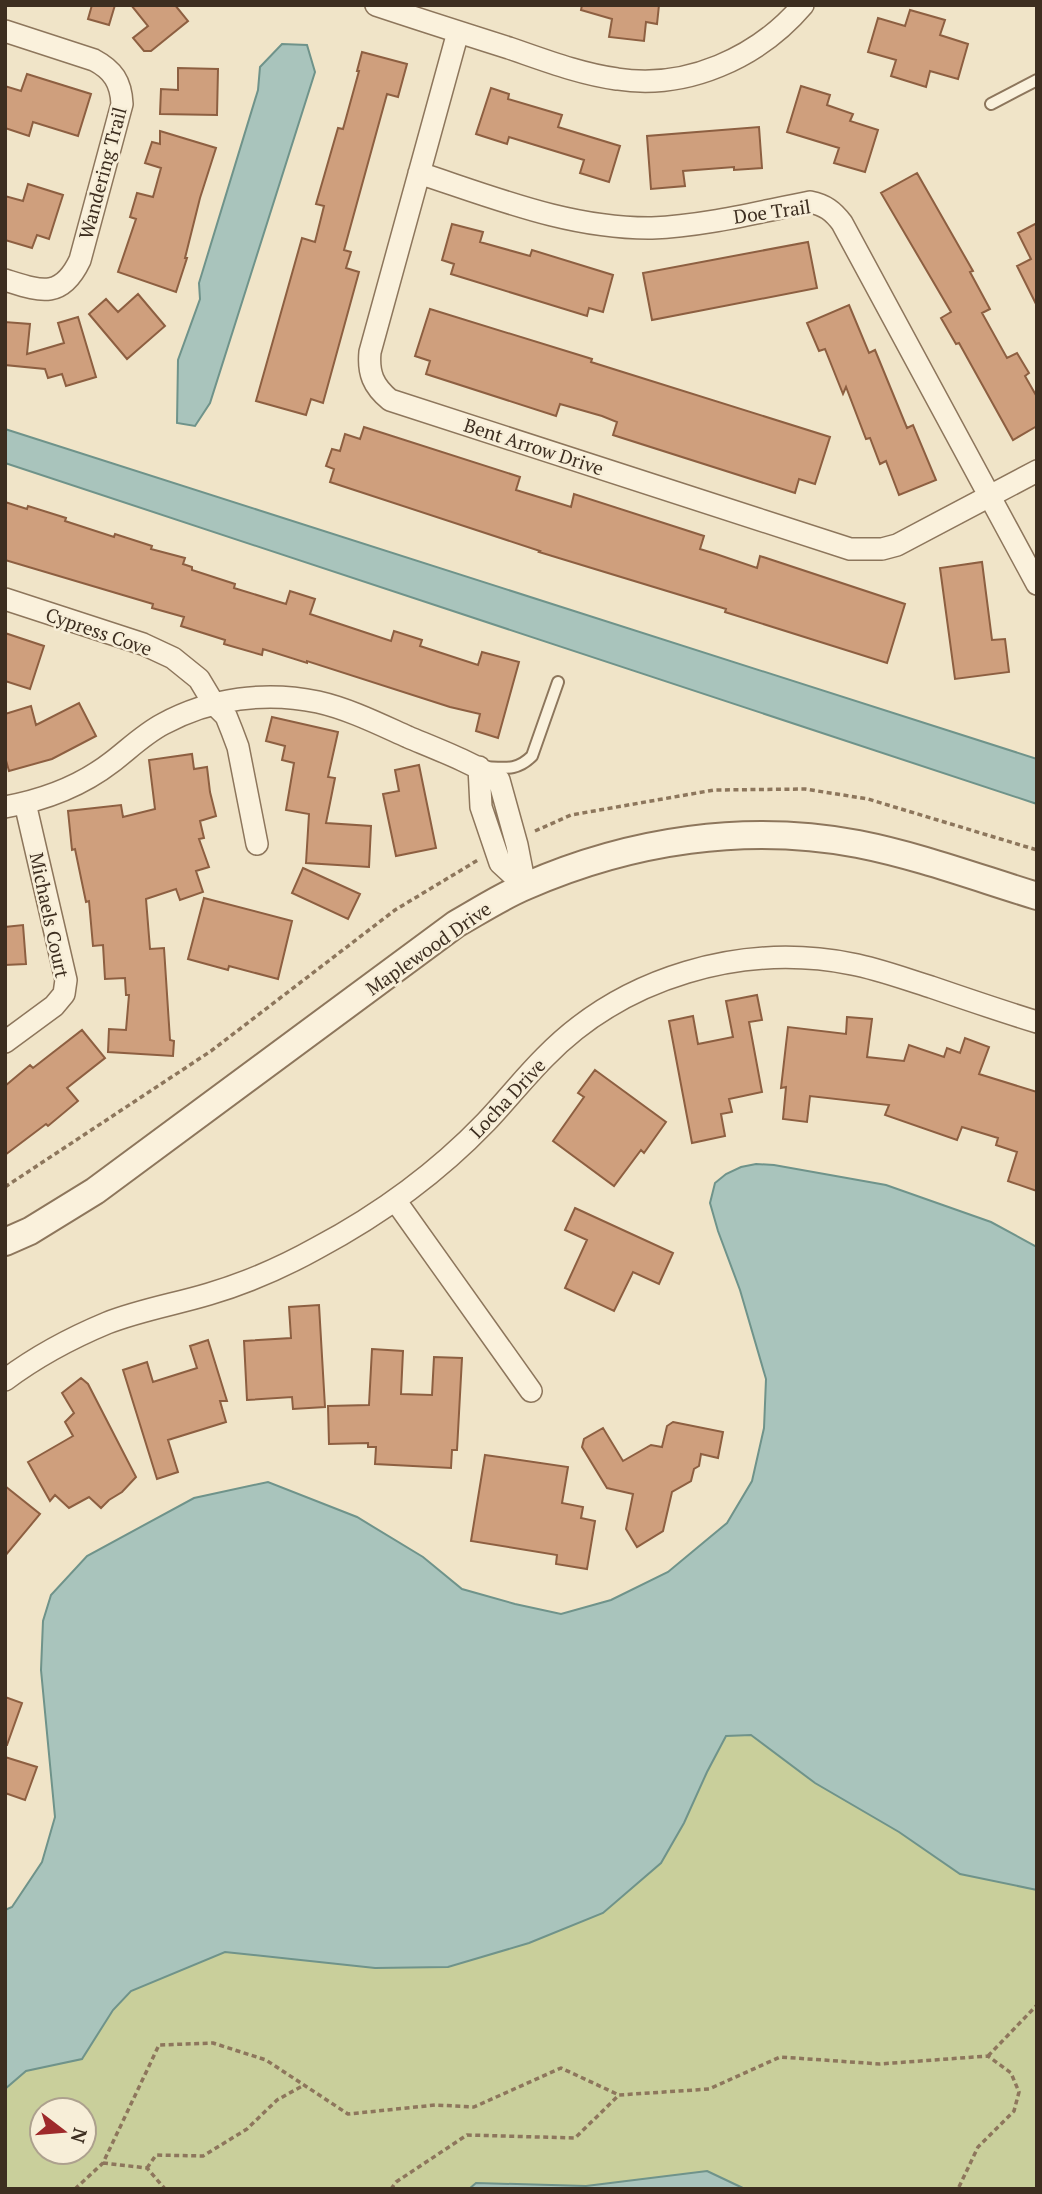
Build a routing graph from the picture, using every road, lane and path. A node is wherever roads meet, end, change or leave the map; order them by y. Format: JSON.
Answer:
{"nodes":[{"id":1,"x":376,"y":5,"type":"edge"},
{"id":2,"x":803,"y":5,"type":"edge"},
{"id":3,"x":5,"y":31,"type":"edge"},
{"id":4,"x":458,"y":32,"type":"junction"},
{"id":5,"x":1037,"y":80,"type":"edge"},
{"id":6,"x":991,"y":104,"type":"dead end"},
{"id":7,"x":419,"y":173,"type":"junction"},
{"id":8,"x":5,"y":280,"type":"edge"},
{"id":9,"x":1037,"y":471,"type":"edge"},
{"id":10,"x":990,"y":497,"type":"junction"},
{"id":11,"x":1037,"y":584,"type":"edge"},
{"id":12,"x":5,"y":599,"type":"edge"},
{"id":13,"x":558,"y":682,"type":"dead end"},
{"id":14,"x":214,"y":704,"type":"junction"},
{"id":15,"x":479,"y":767,"type":"junction"},
{"id":16,"x":15,"y":805,"type":"edge"},
{"id":17,"x":533,"y":831,"type":"dead end"},
{"id":18,"x":257,"y":844,"type":"dead end"},
{"id":19,"x":1037,"y":850,"type":"edge"},
{"id":20,"x":477,"y":860,"type":"dead end"},
{"id":21,"x":525,"y":886,"type":"junction"},
{"id":22,"x":1037,"y":896,"type":"edge"},
{"id":23,"x":1037,"y":1022,"type":"edge"},
{"id":24,"x":5,"y":1042,"type":"edge"},
{"id":25,"x":5,"y":1187,"type":"edge"},
{"id":26,"x":395,"y":1200,"type":"junction"},
{"id":27,"x":5,"y":1242,"type":"edge"},
{"id":28,"x":5,"y":1380,"type":"edge"},
{"id":29,"x":531,"y":1391,"type":"dead end"},
{"id":30,"x":1037,"y":2005,"type":"edge"},
{"id":31,"x":988,"y":2056,"type":"junction"},
{"id":32,"x":304,"y":2085,"type":"junction"},
{"id":33,"x":619,"y":2095,"type":"junction"},
{"id":34,"x":103,"y":2162,"type":"junction"},
{"id":35,"x":147,"y":2168,"type":"junction"},
{"id":36,"x":75,"y":2189,"type":"edge"},
{"id":37,"x":165,"y":2189,"type":"edge"},
{"id":38,"x":391,"y":2189,"type":"edge"},
{"id":39,"x":958,"y":2189,"type":"edge"}],
"edges":[{"from":1,"to":4,"type":"street"},
{"from":2,"to":4,"type":"street"},
{"from":3,"to":8,"type":"street","name":"Wandering Trail"},
{"from":4,"to":7,"type":"street","name":"Bent Arrow Drive"},
{"from":5,"to":6,"type":"lane"},
{"from":7,"to":10,"type":"street","name":"Doe Trail"},
{"from":7,"to":10,"type":"street","name":"Bent Arrow Drive"},
{"from":9,"to":10,"type":"street","name":"Bent Arrow Drive"},
{"from":10,"to":11,"type":"street","name":"Doe Trail"},
{"from":12,"to":14,"type":"street","name":"Cypress Cove"},
{"from":13,"to":15,"type":"lane"},
{"from":14,"to":15,"type":"street"},
{"from":14,"to":16,"type":"street"},
{"from":14,"to":18,"type":"street","name":"Cypress Cove"},
{"from":15,"to":21,"type":"street"},
{"from":16,"to":24,"type":"street","name":"Michaels Court"},
{"from":17,"to":19,"type":"path"},
{"from":20,"to":25,"type":"path"},
{"from":21,"to":22,"type":"street","name":"Maplewood Drive"},
{"from":21,"to":27,"type":"street","name":"Maplewood Drive"},
{"from":23,"to":26,"type":"street","name":"Locha Drive"},
{"from":26,"to":28,"type":"street","name":"Locha Drive"},
{"from":26,"to":29,"type":"street"},
{"from":30,"to":31,"type":"path"},
{"from":31,"to":33,"type":"path"},
{"from":31,"to":39,"type":"path"},
{"from":32,"to":33,"type":"path"},
{"from":32,"to":34,"type":"path"},
{"from":32,"to":35,"type":"path"},
{"from":33,"to":38,"type":"path"},
{"from":34,"to":35,"type":"path"},
{"from":34,"to":36,"type":"path"},
{"from":35,"to":37,"type":"path"}]}
